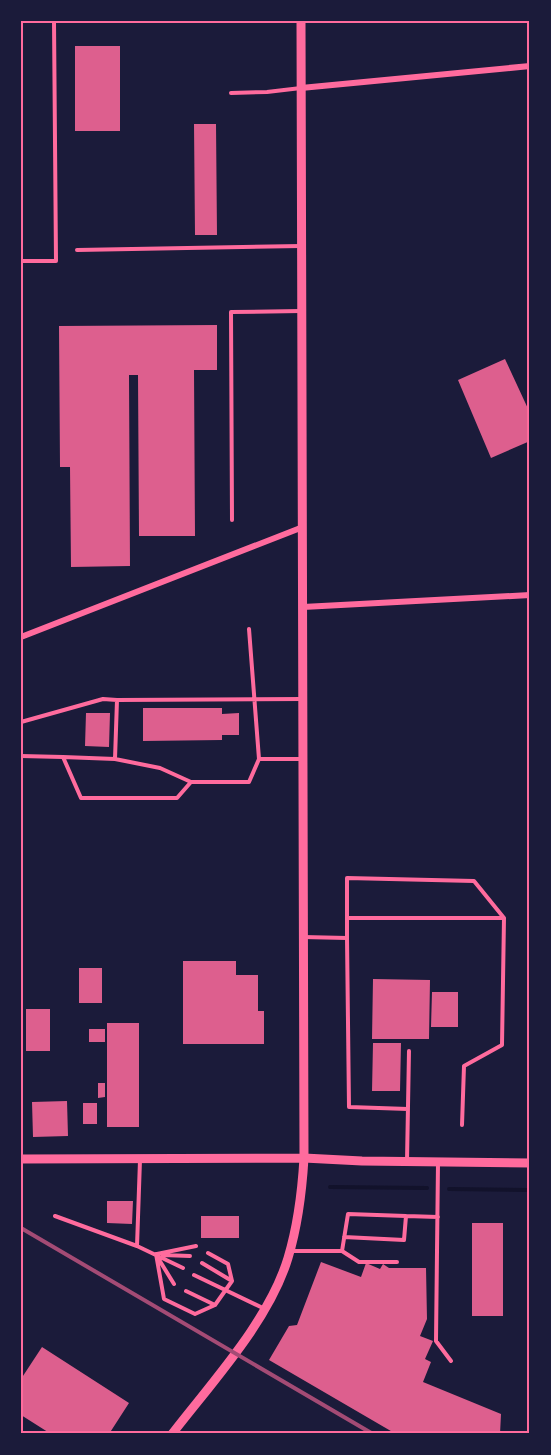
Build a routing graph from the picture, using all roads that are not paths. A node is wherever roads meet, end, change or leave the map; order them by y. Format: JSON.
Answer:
{"nodes":[{"id":1,"x":54,"y":21,"type":"edge"},
{"id":2,"x":301,"y":21,"type":"edge"},
{"id":3,"x":530,"y":66,"type":"edge"},
{"id":4,"x":302,"y":88,"type":"junction"},
{"id":5,"x":231,"y":93,"type":"dead end"},
{"id":6,"x":302,"y":246,"type":"junction"},
{"id":7,"x":77,"y":250,"type":"dead end"},
{"id":8,"x":21,"y":261,"type":"edge"},
{"id":9,"x":302,"y":311,"type":"junction"},
{"id":10,"x":232,"y":520,"type":"dead end"},
{"id":11,"x":303,"y":527,"type":"junction"},
{"id":12,"x":530,"y":595,"type":"edge"},
{"id":13,"x":303,"y":607,"type":"junction"},
{"id":14,"x":249,"y":628,"type":"dead end"},
{"id":15,"x":21,"y":637,"type":"edge"},
{"id":16,"x":254,"y":699,"type":"junction"},
{"id":17,"x":303,"y":699,"type":"junction"},
{"id":18,"x":117,"y":700,"type":"junction"},
{"id":19,"x":21,"y":722,"type":"edge"},
{"id":20,"x":21,"y":756,"type":"edge"},
{"id":21,"x":63,"y":757,"type":"junction"},
{"id":22,"x":115,"y":759,"type":"junction"},
{"id":23,"x":259,"y":759,"type":"junction"},
{"id":24,"x":303,"y":759,"type":"junction"},
{"id":25,"x":191,"y":782,"type":"junction"},
{"id":26,"x":348,"y":918,"type":"junction"},
{"id":27,"x":504,"y":918,"type":"junction"},
{"id":28,"x":303,"y":937,"type":"junction"},
{"id":29,"x":347,"y":938,"type":"junction"},
{"id":30,"x":409,"y":1051,"type":"dead end"},
{"id":31,"x":408,"y":1109,"type":"junction"},
{"id":32,"x":462,"y":1125,"type":"dead end"},
{"id":33,"x":140,"y":1158,"type":"junction"},
{"id":34,"x":304,"y":1158,"type":"junction"},
{"id":35,"x":21,"y":1159,"type":"edge"},
{"id":36,"x":407,"y":1162,"type":"junction"},
{"id":37,"x":438,"y":1162,"type":"junction"},
{"id":38,"x":530,"y":1162,"type":"edge"},
{"id":39,"x":55,"y":1216,"type":"dead end"},
{"id":40,"x":406,"y":1216,"type":"junction"},
{"id":41,"x":438,"y":1217,"type":"junction"},
{"id":42,"x":344,"y":1238,"type":"junction"},
{"id":43,"x":137,"y":1246,"type":"junction"},
{"id":44,"x":196,"y":1246,"type":"dead end"},
{"id":45,"x":290,"y":1251,"type":"junction"},
{"id":46,"x":342,"y":1251,"type":"junction"},
{"id":47,"x":208,"y":1253,"type":"dead end"},
{"id":48,"x":156,"y":1254,"type":"junction"},
{"id":49,"x":190,"y":1256,"type":"dead end"},
{"id":50,"x":397,"y":1262,"type":"dead end"},
{"id":51,"x":202,"y":1263,"type":"dead end"},
{"id":52,"x":183,"y":1268,"type":"dead end"},
{"id":53,"x":194,"y":1275,"type":"dead end"},
{"id":54,"x":232,"y":1281,"type":"junction"},
{"id":55,"x":174,"y":1284,"type":"dead end"},
{"id":56,"x":186,"y":1291,"type":"dead end"},
{"id":57,"x":224,"y":1291,"type":"junction"},
{"id":58,"x":215,"y":1305,"type":"junction"},
{"id":59,"x":266,"y":1309,"type":"junction"},
{"id":60,"x":451,"y":1361,"type":"dead end"},
{"id":61,"x":172,"y":1434,"type":"edge"}],
"edges":[{"from":1,"to":8,"type":"lane"},
{"from":2,"to":4,"type":"street"},
{"from":3,"to":4,"type":"street"},
{"from":4,"to":5,"type":"lane"},
{"from":4,"to":6,"type":"street"},
{"from":6,"to":7,"type":"lane"},
{"from":6,"to":9,"type":"street"},
{"from":9,"to":10,"type":"lane"},
{"from":9,"to":11,"type":"street"},
{"from":11,"to":13,"type":"street"},
{"from":11,"to":15,"type":"street"},
{"from":12,"to":13,"type":"street"},
{"from":13,"to":17,"type":"street"},
{"from":14,"to":16,"type":"lane"},
{"from":16,"to":17,"type":"lane"},
{"from":16,"to":18,"type":"lane"},
{"from":16,"to":23,"type":"lane"},
{"from":17,"to":24,"type":"street"},
{"from":18,"to":19,"type":"lane"},
{"from":18,"to":22,"type":"lane"},
{"from":20,"to":21,"type":"lane"},
{"from":21,"to":22,"type":"lane"},
{"from":21,"to":25,"type":"lane"},
{"from":22,"to":25,"type":"lane"},
{"from":23,"to":24,"type":"lane"},
{"from":23,"to":25,"type":"lane"},
{"from":24,"to":28,"type":"street"},
{"from":26,"to":27,"type":"lane"},
{"from":26,"to":27,"type":"lane"},
{"from":26,"to":29,"type":"lane"},
{"from":27,"to":32,"type":"lane"},
{"from":28,"to":29,"type":"lane"},
{"from":28,"to":34,"type":"street"},
{"from":29,"to":31,"type":"lane"},
{"from":30,"to":31,"type":"lane"},
{"from":31,"to":36,"type":"lane"},
{"from":33,"to":34,"type":"street"},
{"from":33,"to":35,"type":"street"},
{"from":33,"to":43,"type":"lane"},
{"from":34,"to":36,"type":"street"},
{"from":34,"to":45,"type":"street"},
{"from":36,"to":37,"type":"street"},
{"from":37,"to":38,"type":"street"},
{"from":37,"to":41,"type":"lane"},
{"from":39,"to":43,"type":"lane"},
{"from":40,"to":41,"type":"lane"},
{"from":40,"to":42,"type":"lane"},
{"from":40,"to":42,"type":"lane"},
{"from":41,"to":60,"type":"lane"},
{"from":42,"to":46,"type":"lane"},
{"from":43,"to":48,"type":"lane"},
{"from":44,"to":48,"type":"lane"},
{"from":45,"to":46,"type":"lane"},
{"from":45,"to":59,"type":"street"},
{"from":46,"to":50,"type":"lane"},
{"from":47,"to":54,"type":"lane"},
{"from":48,"to":49,"type":"lane"},
{"from":48,"to":52,"type":"lane"},
{"from":48,"to":55,"type":"lane"},
{"from":48,"to":58,"type":"lane"},
{"from":51,"to":54,"type":"lane"},
{"from":53,"to":57,"type":"lane"},
{"from":54,"to":57,"type":"lane"},
{"from":56,"to":58,"type":"lane"},
{"from":57,"to":58,"type":"lane"},
{"from":57,"to":59,"type":"lane"},
{"from":59,"to":61,"type":"street"}]}
